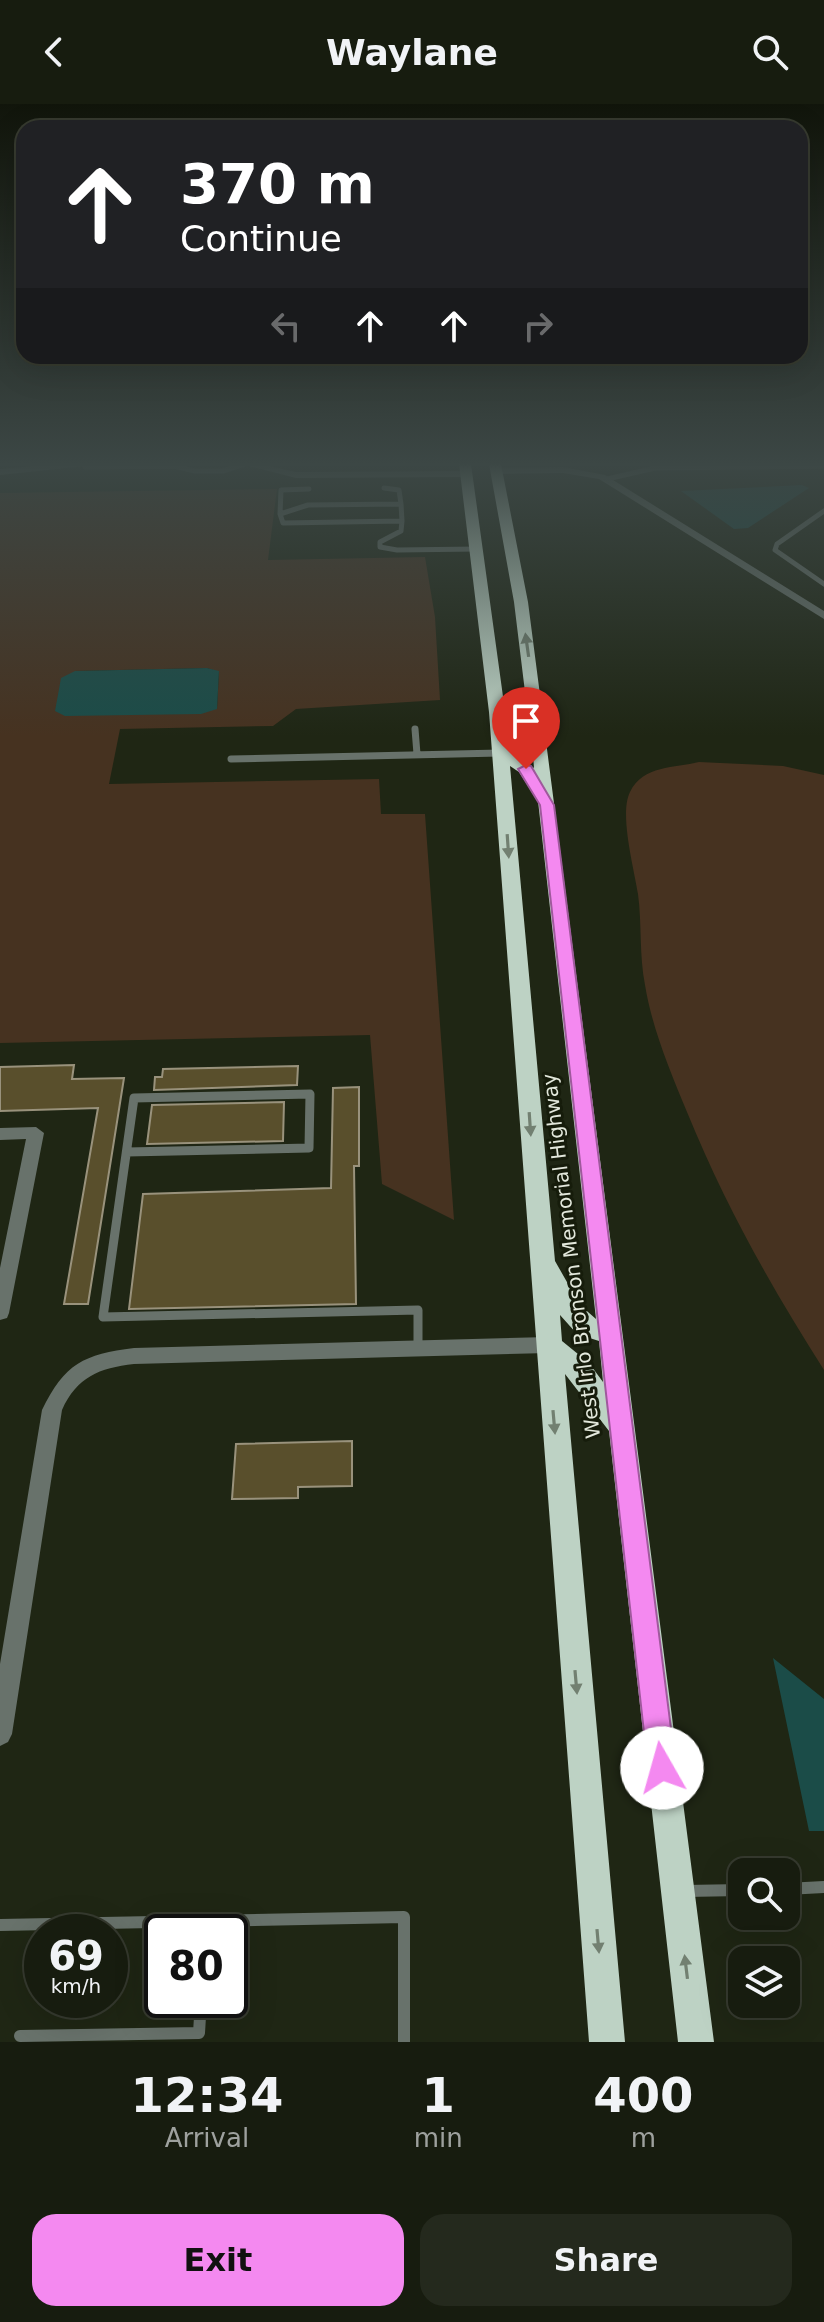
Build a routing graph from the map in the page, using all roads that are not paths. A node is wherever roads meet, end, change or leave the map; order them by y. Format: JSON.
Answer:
{"nodes":[{"id":1,"x":478,"y":554,"type":"edge"},
{"id":2,"x":512,"y":554,"type":"edge"},
{"id":3,"x":726,"y":554,"type":"edge"},
{"id":4,"x":779,"y":554,"type":"edge"},
{"id":5,"x":824,"y":584,"type":"edge"},
{"id":6,"x":824,"y":616,"type":"edge"},
{"id":7,"x":497,"y":712,"type":"junction"},
{"id":8,"x":415,"y":729,"type":"dead end"},
{"id":9,"x":541,"y":752,"type":"junction"},
{"id":10,"x":501,"y":753,"type":"junction"},
{"id":11,"x":417,"y":754,"type":"junction"},
{"id":12,"x":231,"y":759,"type":"dead end"},
{"id":13,"x":547,"y":805,"type":"junction"},
{"id":14,"x":0,"y":1134,"type":"edge"},
{"id":15,"x":127,"y":1152,"type":"junction"},
{"id":16,"x":540,"y":1256,"type":"junction"},
{"id":17,"x":0,"y":1313,"type":"edge"},
{"id":18,"x":611,"y":1334,"type":"junction"},
{"id":19,"x":548,"y":1345,"type":"junction"},
{"id":20,"x":418,"y":1348,"type":"junction"},
{"id":21,"x":622,"y":1427,"type":"junction"},
{"id":22,"x":0,"y":1734,"type":"edge"},
{"id":23,"x":824,"y":1887,"type":"edge"},
{"id":24,"x":800,"y":1888,"type":"edge"},
{"id":25,"x":728,"y":1890,"type":"edge"},
{"id":26,"x":676,"y":1891,"type":"junction"},
{"id":27,"x":248,"y":1924,"type":"edge"},
{"id":28,"x":0,"y":1925,"type":"edge"},
{"id":29,"x":144,"y":1926,"type":"edge"},
{"id":30,"x":200,"y":2018,"type":"edge"},
{"id":31,"x":20,"y":2036,"type":"dead end"},
{"id":32,"x":404,"y":2042,"type":"edge"},
{"id":33,"x":607,"y":2042,"type":"edge"},
{"id":34,"x":696,"y":2042,"type":"edge"}],
"edges":[{"from":1,"to":7,"type":"highway","name":"West Irlo Bronson Memorial Highway"},
{"from":9,"to":2,"type":"highway","name":"West Irlo Bronson Memorial Highway","one_way":true},
{"from":3,"to":6,"type":"street"},
{"from":4,"to":5,"type":"lane"},
{"from":7,"to":9,"type":"highway"},
{"from":7,"to":10,"type":"highway","name":"West Irlo Bronson Memorial Highway"},
{"from":8,"to":11,"type":"lane"},
{"from":9,"to":13,"type":"highway","name":"West Irlo Bronson Memorial Highway"},
{"from":10,"to":11,"type":"lane"},
{"from":10,"to":13,"type":"highway"},
{"from":10,"to":16,"type":"highway","name":"West Irlo Bronson Memorial Highway","one_way":true},
{"from":11,"to":12,"type":"lane"},
{"from":13,"to":18,"type":"highway","name":"West Irlo Bronson Memorial Highway"},
{"from":14,"to":17,"type":"street"},
{"from":15,"to":15,"type":"lane"},
{"from":15,"to":20,"type":"lane"},
{"from":16,"to":18,"type":"highway"},
{"from":16,"to":19,"type":"highway","name":"West Irlo Bronson Memorial Highway"},
{"from":18,"to":21,"type":"highway","name":"West Irlo Bronson Memorial Highway"},
{"from":19,"to":20,"type":"street"},
{"from":19,"to":21,"type":"highway"},
{"from":19,"to":33,"type":"highway","name":"West Irlo Bronson Memorial Highway","one_way":true},
{"from":20,"to":22,"type":"street"},
{"from":21,"to":26,"type":"highway","name":"West Irlo Bronson Memorial Highway"},
{"from":23,"to":24,"type":"lane"},
{"from":25,"to":26,"type":"lane"},
{"from":34,"to":26,"type":"highway","name":"West Irlo Bronson Memorial Highway","one_way":true},
{"from":27,"to":32,"type":"lane"},
{"from":28,"to":29,"type":"lane"},
{"from":30,"to":31,"type":"lane"}]}
